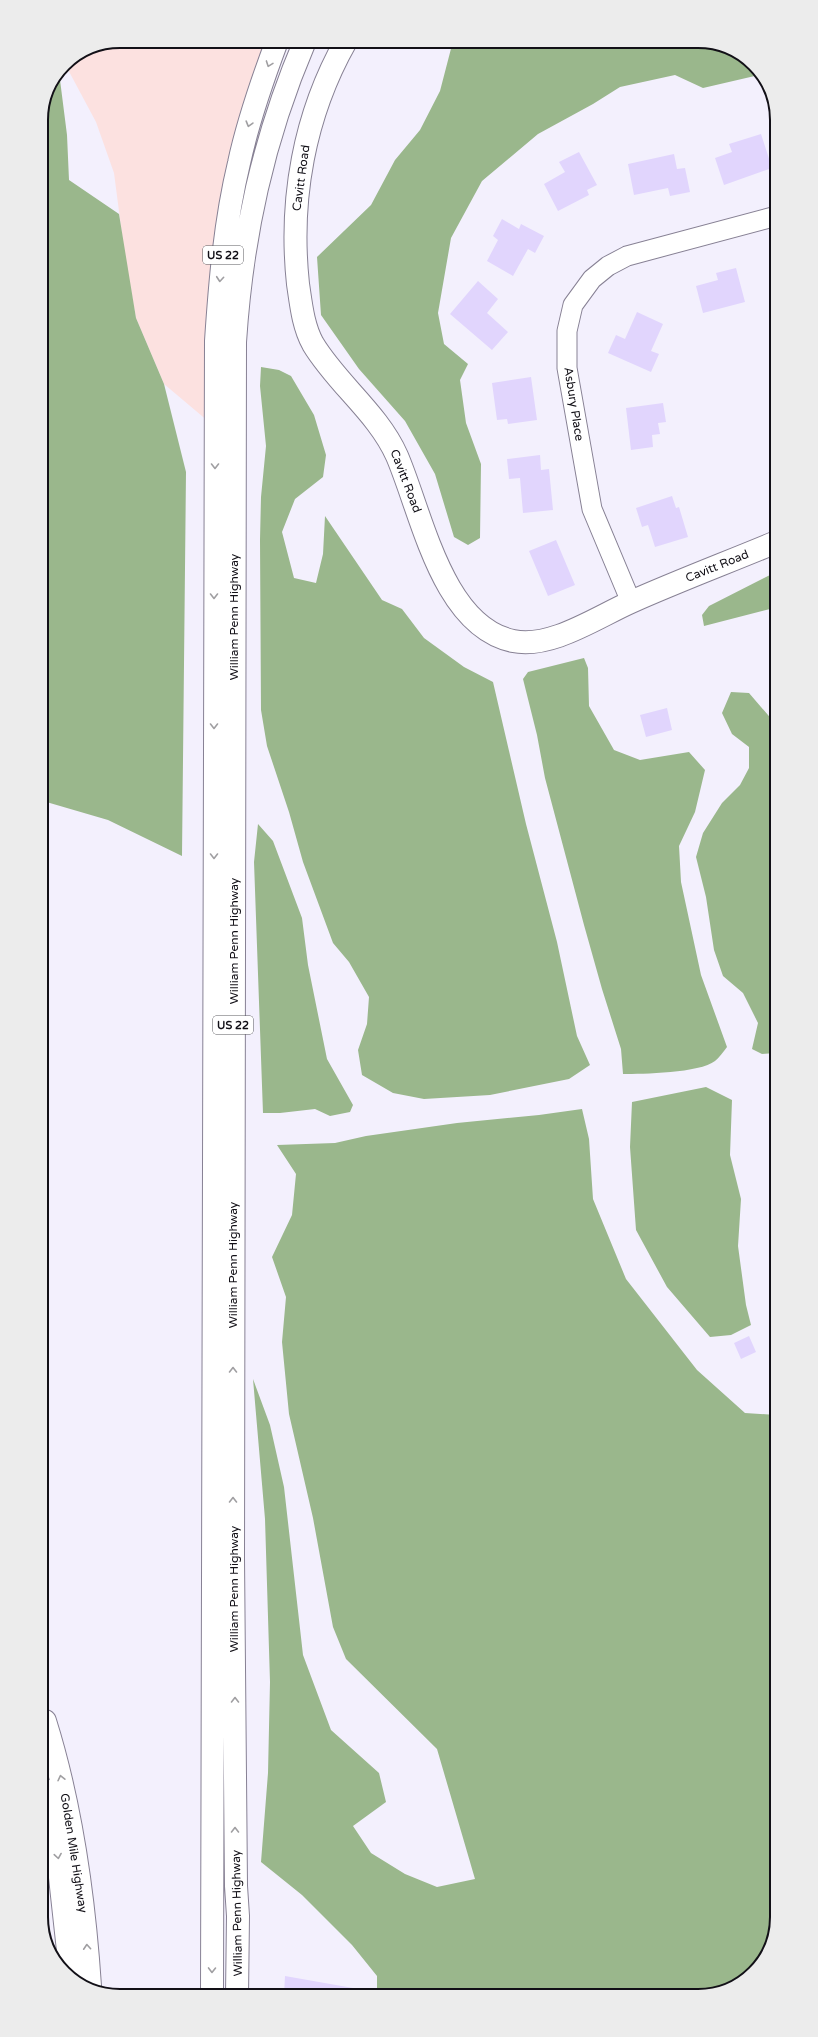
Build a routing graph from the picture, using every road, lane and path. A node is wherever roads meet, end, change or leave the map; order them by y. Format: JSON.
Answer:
{"nodes":[{"id":1,"x":275,"y":48,"type":"edge"},
{"id":2,"x":302,"y":48,"type":"edge"},
{"id":3,"x":342,"y":48,"type":"edge"},
{"id":4,"x":770,"y":218,"type":"edge"},
{"id":5,"x":770,"y":545,"type":"edge"},
{"id":6,"x":630,"y":602,"type":"junction"},
{"id":7,"x":48,"y":1732,"type":"edge"},
{"id":8,"x":48,"y":1806,"type":"edge"},
{"id":9,"x":70,"y":1969,"type":"edge"},
{"id":10,"x":90,"y":1982,"type":"edge"},
{"id":11,"x":212,"y":1989,"type":"edge"},
{"id":12,"x":238,"y":1989,"type":"edge"}],
"edges":[{"from":1,"to":11,"type":"main road","name":"William Penn Highway","number":"US 22","one_way":true},
{"from":12,"to":2,"type":"main road","name":"William Penn Highway","number":"US 22","one_way":true},
{"from":3,"to":6,"type":"main road","name":"Cavitt Road"},
{"from":4,"to":6,"type":"street","name":"Asbury Place"},
{"from":5,"to":6,"type":"main road","name":"Cavitt Road"},
{"from":10,"to":7,"type":"main road","name":"Golden Mile Highway","one_way":true},
{"from":8,"to":9,"type":"main road","name":"Golden Mile Highway","one_way":true}]}
